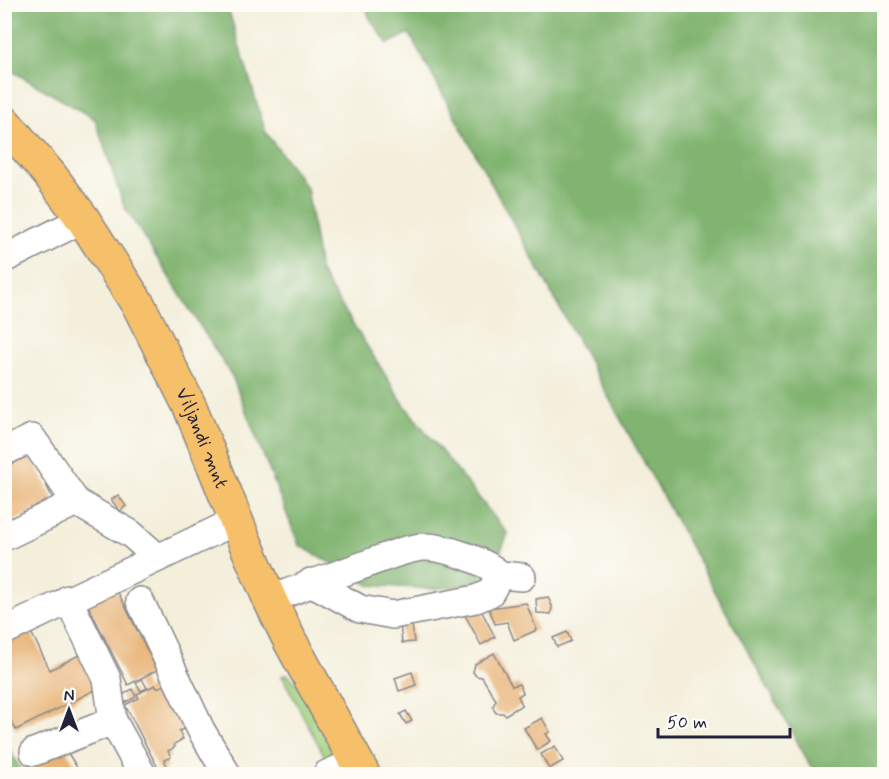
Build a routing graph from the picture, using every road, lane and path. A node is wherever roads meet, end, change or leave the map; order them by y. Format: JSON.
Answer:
{"nodes":[{"id":1,"x":4,"y":122,"type":"edge"},
{"id":2,"x":83,"y":219,"type":"junction"},
{"id":3,"x":4,"y":259,"type":"edge"},
{"id":4,"x":4,"y":452,"type":"edge"},
{"id":5,"x":76,"y":502,"type":"junction"},
{"id":6,"x":236,"y":521,"type":"junction"},
{"id":7,"x":4,"y":537,"type":"edge"},
{"id":8,"x":157,"y":557,"type":"junction"},
{"id":9,"x":311,"y":582,"type":"junction"},
{"id":10,"x":68,"y":599,"type":"junction"},
{"id":11,"x":270,"y":600,"type":"junction"},
{"id":12,"x":140,"y":601,"type":"dead end"},
{"id":13,"x":4,"y":631,"type":"edge"},
{"id":14,"x":113,"y":722,"type":"junction"},
{"id":15,"x":34,"y":752,"type":"dead end"},
{"id":16,"x":348,"y":770,"type":"edge"},
{"id":17,"x":142,"y":774,"type":"edge"},
{"id":18,"x":227,"y":774,"type":"edge"}],
"edges":[{"from":1,"to":2,"type":"main road","name":"Viljandi mnt"},
{"from":2,"to":3,"type":"lane"},
{"from":2,"to":6,"type":"main road","name":"Viljandi mnt"},
{"from":4,"to":5,"type":"lane"},
{"from":5,"to":7,"type":"lane"},
{"from":5,"to":8,"type":"lane"},
{"from":6,"to":8,"type":"lane"},
{"from":6,"to":11,"type":"main road","name":"Viljandi mnt"},
{"from":8,"to":10,"type":"lane"},
{"from":9,"to":9,"type":"lane"},
{"from":9,"to":11,"type":"lane"},
{"from":10,"to":13,"type":"lane"},
{"from":10,"to":14,"type":"lane"},
{"from":11,"to":16,"type":"main road","name":"Viljandi mnt"},
{"from":12,"to":18,"type":"lane"},
{"from":14,"to":15,"type":"lane"},
{"from":14,"to":17,"type":"lane"}]}
